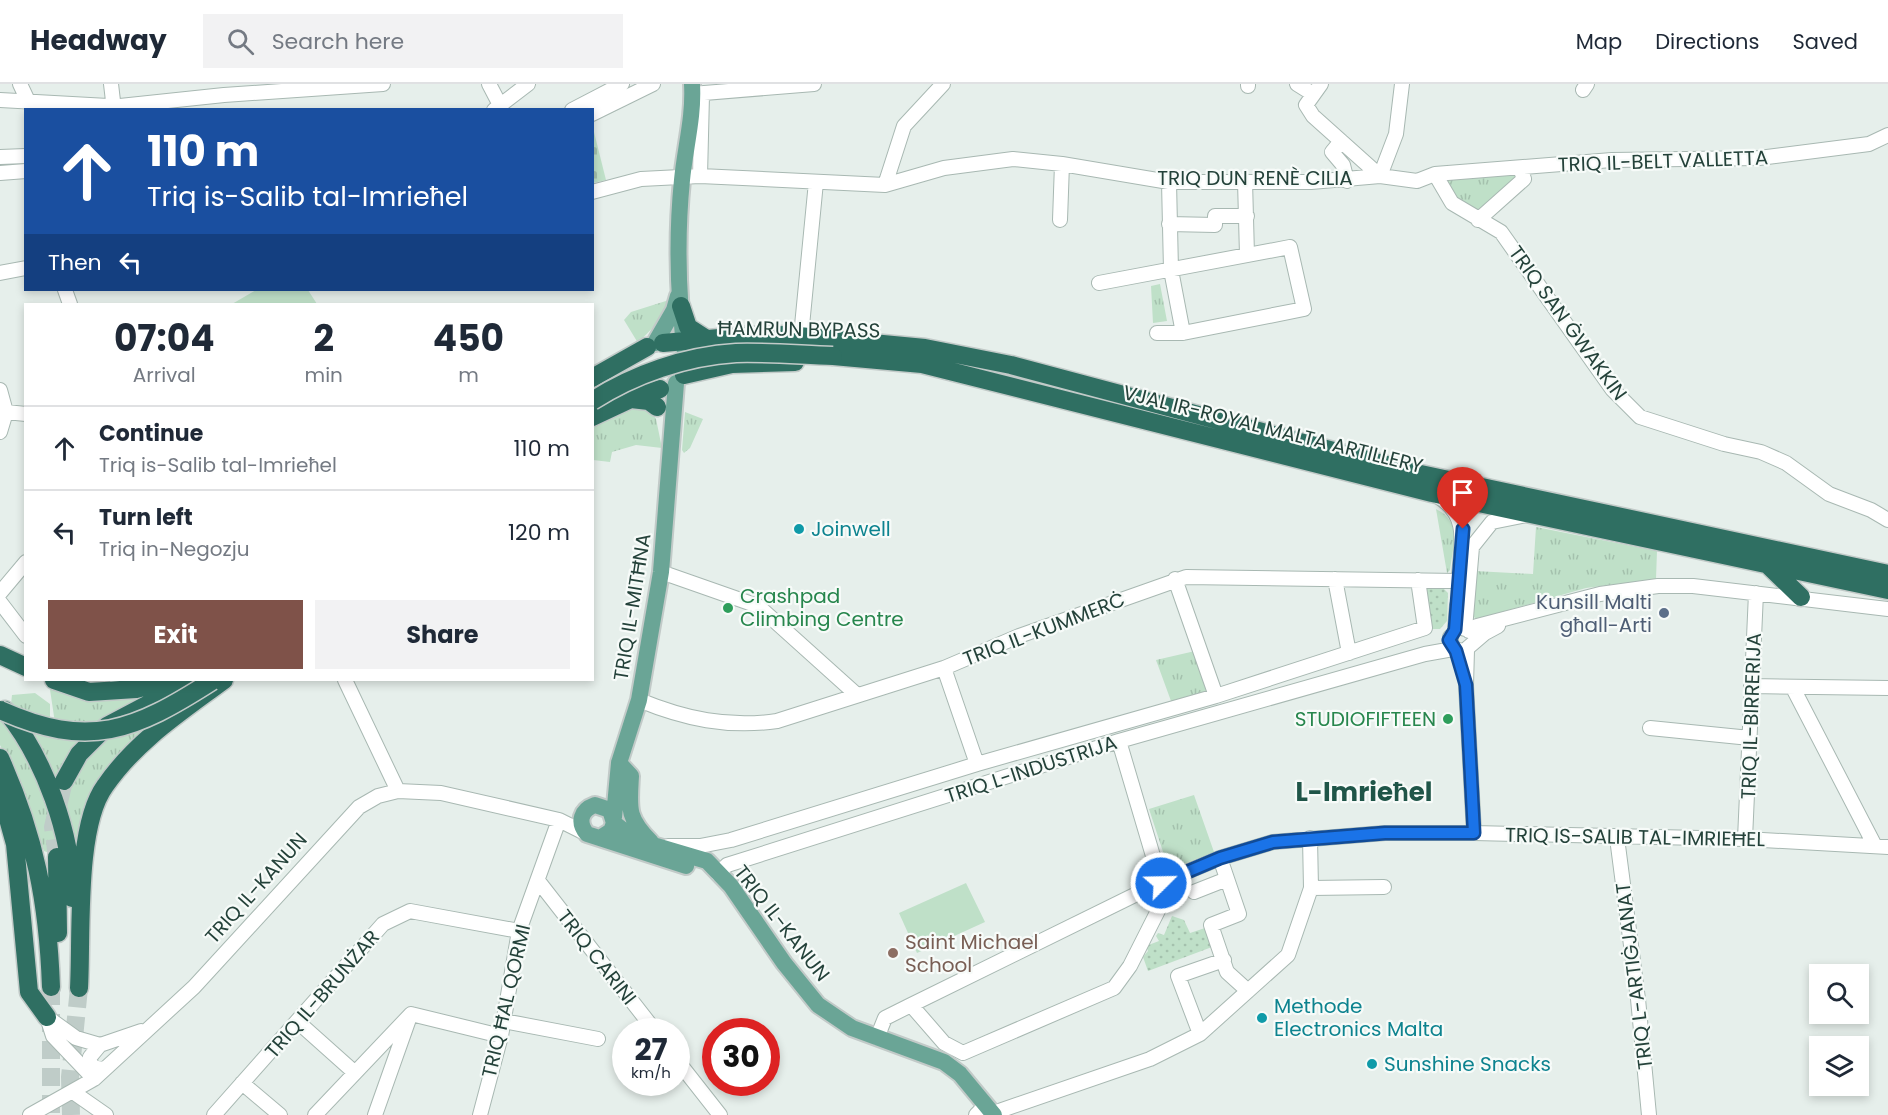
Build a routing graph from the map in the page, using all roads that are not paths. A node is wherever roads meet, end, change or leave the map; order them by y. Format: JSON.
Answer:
{"nodes":[{"id":1,"x":20,"y":84,"type":"edge"},
{"id":2,"x":111,"y":84,"type":"edge"},
{"id":3,"x":383,"y":84,"type":"edge"},
{"id":4,"x":489,"y":84,"type":"edge"},
{"id":5,"x":528,"y":84,"type":"edge"},
{"id":6,"x":622,"y":84,"type":"edge"},
{"id":7,"x":653,"y":84,"type":"edge"},
{"id":8,"x":814,"y":84,"type":"edge"},
{"id":9,"x":943,"y":84,"type":"edge"},
{"id":10,"x":1298,"y":84,"type":"edge"},
{"id":11,"x":1402,"y":84,"type":"edge"},
{"id":12,"x":223,"y":89,"type":"edge"},
{"id":13,"x":1317,"y":89,"type":"edge"},
{"id":14,"x":696,"y":91,"type":"edge"},
{"id":15,"x":0,"y":100,"type":"edge"},
{"id":16,"x":28,"y":101,"type":"junction"},
{"id":17,"x":114,"y":107,"type":"edge"},
{"id":18,"x":497,"y":107,"type":"edge"},
{"id":19,"x":576,"y":108,"type":"edge"},
{"id":20,"x":594,"y":113,"type":"edge"},
{"id":21,"x":1888,"y":135,"type":"edge"},
{"id":22,"x":1341,"y":141,"type":"junction"},
{"id":23,"x":24,"y":156,"type":"edge"},
{"id":24,"x":0,"y":157,"type":"edge"},
{"id":25,"x":1062,"y":164,"type":"junction"},
{"id":26,"x":1520,"y":168,"type":"junction"},
{"id":27,"x":24,"y":171,"type":"edge"},
{"id":28,"x":0,"y":173,"type":"edge"},
{"id":29,"x":1435,"y":174,"type":"junction"},
{"id":30,"x":700,"y":176,"type":"junction"},
{"id":31,"x":1380,"y":176,"type":"junction"},
{"id":32,"x":682,"y":178,"type":"junction"},
{"id":33,"x":1245,"y":181,"type":"junction"},
{"id":34,"x":1347,"y":181,"type":"junction"},
{"id":35,"x":816,"y":182,"type":"junction"},
{"id":36,"x":1169,"y":182,"type":"junction"},
{"id":37,"x":885,"y":185,"type":"junction"},
{"id":38,"x":594,"y":191,"type":"edge"},
{"id":39,"x":1247,"y":216,"type":"junction"},
{"id":40,"x":1060,"y":220,"type":"dead end"},
{"id":41,"x":1478,"y":220,"type":"junction"},
{"id":42,"x":1170,"y":224,"type":"junction"},
{"id":43,"x":1247,"y":255,"type":"junction"},
{"id":44,"x":24,"y":268,"type":"edge"},
{"id":45,"x":1171,"y":270,"type":"junction"},
{"id":46,"x":0,"y":273,"type":"edge"},
{"id":47,"x":1099,"y":283,"type":"dead end"},
{"id":48,"x":680,"y":299,"type":"junction"},
{"id":49,"x":1156,"y":333,"type":"dead end"},
{"id":50,"x":1183,"y":333,"type":"junction"},
{"id":51,"x":801,"y":336,"type":"junction"},
{"id":52,"x":705,"y":338,"type":"junction"},
{"id":53,"x":683,"y":342,"type":"junction"},
{"id":54,"x":655,"y":344,"type":"junction"},
{"id":55,"x":832,"y":352,"type":"junction"},
{"id":56,"x":1011,"y":365,"type":"junction"},
{"id":57,"x":594,"y":377,"type":"edge"},
{"id":58,"x":1000,"y":381,"type":"junction"},
{"id":59,"x":664,"y":383,"type":"junction"},
{"id":60,"x":0,"y":390,"type":"edge"},
{"id":61,"x":594,"y":390,"type":"edge"},
{"id":62,"x":594,"y":400,"type":"edge"},
{"id":63,"x":6,"y":412,"type":"junction"},
{"id":64,"x":24,"y":414,"type":"edge"},
{"id":65,"x":594,"y":416,"type":"edge"},
{"id":66,"x":0,"y":432,"type":"edge"},
{"id":67,"x":672,"y":442,"type":"junction"},
{"id":68,"x":1432,"y":493,"type":"junction"},
{"id":69,"x":1533,"y":516,"type":"junction"},
{"id":70,"x":1888,"y":520,"type":"edge"},
{"id":71,"x":24,"y":564,"type":"edge"},
{"id":72,"x":1768,"y":565,"type":"junction"},
{"id":73,"x":661,"y":572,"type":"junction"},
{"id":74,"x":1888,"y":574,"type":"edge"},
{"id":75,"x":1175,"y":579,"type":"junction"},
{"id":76,"x":1335,"y":579,"type":"junction"},
{"id":77,"x":1418,"y":580,"type":"junction"},
{"id":78,"x":1458,"y":581,"type":"junction"},
{"id":79,"x":1888,"y":590,"type":"edge"},
{"id":80,"x":0,"y":593,"type":"edge"},
{"id":81,"x":1756,"y":593,"type":"junction"},
{"id":82,"x":1801,"y":597,"type":"junction"},
{"id":83,"x":0,"y":602,"type":"edge"},
{"id":84,"x":1888,"y":609,"type":"edge"},
{"id":85,"x":24,"y":633,"type":"edge"},
{"id":86,"x":1461,"y":640,"type":"junction"},
{"id":87,"x":1349,"y":653,"type":"junction"},
{"id":88,"x":0,"y":655,"type":"edge"},
{"id":89,"x":24,"y":666,"type":"edge"},
{"id":90,"x":944,"y":668,"type":"junction"},
{"id":91,"x":1350,"y":675,"type":"junction"},
{"id":92,"x":57,"y":681,"type":"edge"},
{"id":93,"x":166,"y":681,"type":"edge"},
{"id":94,"x":209,"y":681,"type":"edge"},
{"id":95,"x":209,"y":681,"type":"edge"},
{"id":96,"x":210,"y":681,"type":"edge"},
{"id":97,"x":345,"y":681,"type":"edge"},
{"id":98,"x":1751,"y":686,"type":"junction"},
{"id":99,"x":1793,"y":688,"type":"junction"},
{"id":100,"x":1888,"y":688,"type":"edge"},
{"id":101,"x":856,"y":696,"type":"junction"},
{"id":102,"x":1216,"y":696,"type":"junction"},
{"id":103,"x":639,"y":700,"type":"junction"},
{"id":104,"x":0,"y":704,"type":"edge"},
{"id":105,"x":0,"y":710,"type":"edge"},
{"id":106,"x":1650,"y":728,"type":"dead end"},
{"id":107,"x":1750,"y":738,"type":"junction"},
{"id":108,"x":1119,"y":741,"type":"junction"},
{"id":109,"x":0,"y":758,"type":"edge"},
{"id":110,"x":977,"y":764,"type":"junction"},
{"id":111,"x":623,"y":771,"type":"junction"},
{"id":112,"x":64,"y":781,"type":"tunnel mouth"},
{"id":113,"x":0,"y":790,"type":"edge"},
{"id":114,"x":398,"y":790,"type":"junction"},
{"id":115,"x":589,"y":809,"type":"junction"},
{"id":116,"x":559,"y":820,"type":"junction"},
{"id":117,"x":614,"y":820,"type":"junction"},
{"id":118,"x":1474,"y":833,"type":"junction"},
{"id":119,"x":593,"y":836,"type":"junction"},
{"id":120,"x":1310,"y":838,"type":"junction"},
{"id":121,"x":1617,"y":838,"type":"junction"},
{"id":122,"x":1745,"y":839,"type":"junction"},
{"id":123,"x":656,"y":845,"type":"junction"},
{"id":124,"x":1882,"y":847,"type":"edge"},
{"id":125,"x":57,"y":857,"type":"tunnel mouth"},
{"id":126,"x":1220,"y":858,"type":"junction"},
{"id":127,"x":716,"y":872,"type":"junction"},
{"id":128,"x":1175,"y":877,"type":"junction"},
{"id":129,"x":1227,"y":879,"type":"junction"},
{"id":130,"x":539,"y":882,"type":"junction"},
{"id":131,"x":1161,"y":883,"type":"junction"},
{"id":132,"x":1384,"y":887,"type":"dead end"},
{"id":133,"x":1311,"y":888,"type":"junction"},
{"id":134,"x":1194,"y":892,"type":"dead end"},
{"id":135,"x":519,"y":931,"type":"junction"},
{"id":136,"x":1224,"y":960,"type":"junction"},
{"id":137,"x":1248,"y":991,"type":"junction"},
{"id":138,"x":911,"y":1005,"type":"junction"},
{"id":139,"x":411,"y":1014,"type":"junction"},
{"id":140,"x":47,"y":1017,"type":"junction"},
{"id":141,"x":645,"y":1018,"type":"edge"},
{"id":142,"x":504,"y":1021,"type":"junction"},
{"id":143,"x":298,"y":1022,"type":"junction"},
{"id":144,"x":152,"y":1027,"type":"junction"},
{"id":145,"x":1200,"y":1034,"type":"junction"},
{"id":146,"x":501,"y":1036,"type":"junction"},
{"id":147,"x":877,"y":1038,"type":"junction"},
{"id":148,"x":598,"y":1039,"type":"dead end"},
{"id":149,"x":100,"y":1045,"type":"junction"},
{"id":150,"x":354,"y":1072,"type":"junction"},
{"id":151,"x":98,"y":1074,"type":"junction"},
{"id":152,"x":690,"y":1077,"type":"edge"},
{"id":153,"x":242,"y":1083,"type":"junction"},
{"id":154,"x":73,"y":1092,"type":"junction"},
{"id":155,"x":987,"y":1112,"type":"edge"},
{"id":156,"x":30,"y":1115,"type":"edge"},
{"id":157,"x":106,"y":1115,"type":"edge"},
{"id":158,"x":214,"y":1115,"type":"edge"},
{"id":159,"x":280,"y":1115,"type":"edge"},
{"id":160,"x":315,"y":1115,"type":"edge"},
{"id":161,"x":375,"y":1115,"type":"edge"},
{"id":162,"x":480,"y":1115,"type":"edge"},
{"id":163,"x":720,"y":1115,"type":"edge"},
{"id":164,"x":1649,"y":1115,"type":"edge"}],
"edges":[{"from":1,"to":16,"type":"street"},
{"from":2,"to":17,"type":"street"},
{"from":3,"to":12,"type":"street"},
{"from":4,"to":18,"type":"street"},
{"from":5,"to":18,"type":"street"},
{"from":6,"to":19,"type":"street"},
{"from":7,"to":20,"type":"street"},
{"from":8,"to":14,"type":"street"},
{"from":9,"to":37,"type":"street"},
{"from":10,"to":13,"type":"street"},
{"from":11,"to":31,"type":"street"},
{"from":12,"to":17,"type":"street"},
{"from":13,"to":22,"type":"street"},
{"from":14,"to":30,"type":"street"},
{"from":14,"to":32,"type":"main road","name":"TRIQ IL-MITĦNA"},
{"from":15,"to":16,"type":"street"},
{"from":16,"to":17,"type":"street"},
{"from":21,"to":26,"type":"street","name":"TRIQ IL-BELT VALLETTA"},
{"from":22,"to":31,"type":"street"},
{"from":22,"to":34,"type":"street"},
{"from":23,"to":24,"type":"street"},
{"from":25,"to":36,"type":"street","name":"TRIQ DUN RENÈ CILIA"},
{"from":25,"to":37,"type":"street","name":"TRIQ DUN RENÈ CILIA"},
{"from":25,"to":40,"type":"street"},
{"from":26,"to":29,"type":"street","name":"TRIQ IL-BELT VALLETTA"},
{"from":26,"to":41,"type":"street"},
{"from":27,"to":28,"type":"street"},
{"from":29,"to":31,"type":"street","name":"TRIQ DUN RENÈ CILIA"},
{"from":29,"to":41,"type":"street","name":"TRIQ SAN ĠWAKKIN"},
{"from":30,"to":32,"type":"street","name":"TRIQ DUN RENÈ CILIA"},
{"from":30,"to":35,"type":"street","name":"TRIQ DUN RENÈ CILIA"},
{"from":31,"to":34,"type":"street","name":"TRIQ DUN RENÈ CILIA"},
{"from":32,"to":38,"type":"street"},
{"from":32,"to":48,"type":"main road","name":"TRIQ IL-MITĦNA"},
{"from":33,"to":34,"type":"street","name":"TRIQ DUN RENÈ CILIA"},
{"from":33,"to":36,"type":"street","name":"TRIQ DUN RENÈ CILIA"},
{"from":33,"to":39,"type":"street"},
{"from":35,"to":37,"type":"street","name":"TRIQ DUN RENÈ CILIA"},
{"from":35,"to":51,"type":"street"},
{"from":36,"to":42,"type":"street"},
{"from":39,"to":42,"type":"street"},
{"from":39,"to":43,"type":"street"},
{"from":41,"to":70,"type":"street","name":"TRIQ SAN ĠWAKKIN"},
{"from":42,"to":45,"type":"street"},
{"from":43,"to":45,"type":"street"},
{"from":43,"to":50,"type":"street"},
{"from":44,"to":46,"type":"street"},
{"from":45,"to":47,"type":"street"},
{"from":45,"to":50,"type":"street"},
{"from":48,"to":52,"type":"highway"},
{"from":48,"to":53,"type":"main road","name":"TRIQ IL-MITĦNA"},
{"from":48,"to":54,"type":"main road","name":"TRIQ IL-MITĦNA"},
{"from":49,"to":50,"type":"street"},
{"from":51,"to":52,"type":"highway"},
{"from":51,"to":56,"type":"highway"},
{"from":52,"to":53,"type":"highway"},
{"from":53,"to":54,"type":"highway"},
{"from":53,"to":59,"type":"main road","name":"TRIQ IL-MITĦNA"},
{"from":54,"to":57,"type":"highway"},
{"from":54,"to":59,"type":"main road","name":"TRIQ IL-MITĦNA"},
{"from":54,"to":59,"type":"main road"},
{"from":55,"to":56,"type":"highway","name":"ĦAMRUN BYPASS"},
{"from":55,"to":58,"type":"highway","name":"ĦAMRUN BYPASS"},
{"from":55,"to":61,"type":"highway","name":"ĦAMRUN BYPASS"},
{"from":55,"to":62,"type":"highway","name":"ĦAMRUN BYPASS","bridge":true},
{"from":56,"to":74,"type":"highway","name":"VJAL IR-ROYAL MALTA ARTILLERY"},
{"from":58,"to":59,"type":"highway"},
{"from":58,"to":68,"type":"highway","name":"VJAL IR-ROYAL MALTA ARTILLERY"},
{"from":59,"to":65,"type":"highway"},
{"from":59,"to":67,"type":"main road","name":"TRIQ IL-MITĦNA"},
{"from":59,"to":67,"type":"main road","name":"TRIQ IL-MITĦNA"},
{"from":60,"to":63,"type":"street"},
{"from":63,"to":64,"type":"street"},
{"from":63,"to":66,"type":"street"},
{"from":67,"to":73,"type":"main road","name":"TRIQ IL-MITĦNA"},
{"from":68,"to":69,"type":"highway","name":"VJAL IR-ROYAL MALTA ARTILLERY"},
{"from":68,"to":78,"type":"street"},
{"from":69,"to":72,"type":"highway","name":"VJAL IR-ROYAL MALTA ARTILLERY"},
{"from":69,"to":86,"type":"street"},
{"from":71,"to":80,"type":"street"},
{"from":72,"to":79,"type":"highway","name":"VJAL IR-ROYAL MALTA ARTILLERY"},
{"from":72,"to":82,"type":"highway"},
{"from":73,"to":101,"type":"street"},
{"from":73,"to":103,"type":"main road","name":"TRIQ IL-MITĦNA"},
{"from":75,"to":76,"type":"street","name":"TRIQ IL-KUMMERĊ"},
{"from":75,"to":90,"type":"street","name":"TRIQ IL-KUMMERĊ"},
{"from":75,"to":102,"type":"street"},
{"from":76,"to":77,"type":"street","name":"TRIQ IL-KUMMERĊ"},
{"from":76,"to":87,"type":"street"},
{"from":77,"to":78,"type":"street","name":"TRIQ IL-KUMMERĊ"},
{"from":77,"to":87,"type":"street","name":"TRIQ L-INDUSTRIJA"},
{"from":78,"to":86,"type":"street"},
{"from":81,"to":82,"type":"street","name":"TRIQ L-INDUSTRIJA"},
{"from":81,"to":86,"type":"street","name":"TRIQ L-INDUSTRIJA"},
{"from":81,"to":98,"type":"street","name":"TRIQ IL-BIRRERIJA"},
{"from":82,"to":84,"type":"street","name":"TRIQ L-INDUSTRIJA"},
{"from":83,"to":85,"type":"street"},
{"from":86,"to":91,"type":"street","name":"TRIQ L-INDUSTRIJA"},
{"from":86,"to":118,"type":"street"},
{"from":87,"to":102,"type":"street","name":"TRIQ L-INDUSTRIJA"},
{"from":88,"to":89,"type":"highway"},
{"from":90,"to":101,"type":"street","name":"TRIQ IL-KUMMERĊ"},
{"from":90,"to":110,"type":"street"},
{"from":91,"to":102,"type":"street","name":"TRIQ L-INDUSTRIJA"},
{"from":91,"to":108,"type":"street","name":"TRIQ L-INDUSTRIJA"},
{"from":92,"to":93,"type":"highway"},
{"from":94,"to":105,"type":"highway","bridge":true},
{"from":95,"to":112,"type":"highway"},
{"from":96,"to":104,"type":"highway"},
{"from":97,"to":114,"type":"street"},
{"from":98,"to":99,"type":"street"},
{"from":98,"to":107,"type":"street","name":"TRIQ IL-BIRRERIJA"},
{"from":99,"to":100,"type":"street"},
{"from":99,"to":124,"type":"street"},
{"from":101,"to":103,"type":"street","name":"TRIQ IL-KUMMERĊ"},
{"from":102,"to":110,"type":"street","name":"TRIQ L-INDUSTRIJA"},
{"from":103,"to":111,"type":"main road","name":"TRIQ IL-MITĦNA"},
{"from":106,"to":107,"type":"street"},
{"from":107,"to":122,"type":"street","name":"TRIQ IL-BIRRERIJA"},
{"from":108,"to":127,"type":"street","name":"TRIQ L-INDUSTRIJA"},
{"from":108,"to":131,"type":"street"},
{"from":109,"to":125,"type":"highway"},
{"from":110,"to":123,"type":"street","name":"TRIQ L-INDUSTRIJA"},
{"from":111,"to":115,"type":"main road","name":"TRIQ IL-MITĦNA"},
{"from":111,"to":117,"type":"main road","name":"TRIQ IL-MITĦNA"},
{"from":111,"to":123,"type":"main road"},
{"from":113,"to":140,"type":"highway"},
{"from":114,"to":116,"type":"street","name":"TRIQ IL-KANUN"},
{"from":114,"to":144,"type":"street","name":"TRIQ IL-KANUN"},
{"from":115,"to":116,"type":"street","name":"TRIQ IL-KANUN"},
{"from":115,"to":117,"type":"main road"},
{"from":115,"to":119,"type":"main road"},
{"from":116,"to":119,"type":"street","name":"TRIQ IL-KANUN"},
{"from":116,"to":130,"type":"street","name":"TRIQ ĦAL QORMI"},
{"from":117,"to":119,"type":"main road"},
{"from":117,"to":123,"type":"main road","name":"TRIQ IL-KANUN"},
{"from":118,"to":120,"type":"street","name":"TRIQ IS-SALIB TAL-IMRIEĦEL"},
{"from":118,"to":121,"type":"street","name":"TRIQ IS-SALIB TAL-IMRIEĦEL"},
{"from":119,"to":127,"type":"main road","name":"TRIQ IL-KANUN"},
{"from":120,"to":126,"type":"street","name":"TRIQ IS-SALIB TAL-IMRIEĦEL"},
{"from":120,"to":133,"type":"street"},
{"from":121,"to":122,"type":"street","name":"TRIQ IS-SALIB TAL-IMRIEĦEL"},
{"from":121,"to":164,"type":"street","name":"TRIQ L-ARTIĠJANAT"},
{"from":122,"to":124,"type":"street","name":"TRIQ IS-SALIB TAL-IMRIEĦEL"},
{"from":123,"to":127,"type":"main road","name":"TRIQ IL-KANUN"},
{"from":126,"to":128,"type":"street","name":"TRIQ IS-SALIB TAL-IMRIEĦEL"},
{"from":126,"to":129,"type":"street"},
{"from":127,"to":147,"type":"main road","name":"TRIQ IL-KANUN"},
{"from":128,"to":131,"type":"street","name":"TRIQ IS-SALIB TAL-IMRIEĦEL"},
{"from":128,"to":138,"type":"street"},
{"from":129,"to":134,"type":"street"},
{"from":129,"to":136,"type":"street"},
{"from":130,"to":135,"type":"street","name":"TRIQ ĦAL QORMI"},
{"from":130,"to":141,"type":"street","name":"TRIQ CARINI"},
{"from":131,"to":138,"type":"street","name":"TRIQ IS-SALIB TAL-IMRIEĦEL"},
{"from":132,"to":133,"type":"street"},
{"from":133,"to":137,"type":"street"},
{"from":135,"to":142,"type":"street","name":"TRIQ ĦAL QORMI"},
{"from":135,"to":143,"type":"street","name":"TRIQ IL-BRUNŻAR"},
{"from":136,"to":137,"type":"street"},
{"from":136,"to":145,"type":"street"},
{"from":137,"to":145,"type":"street"},
{"from":138,"to":147,"type":"street","name":"TRIQ IS-SALIB TAL-IMRIEĦEL"},
{"from":139,"to":146,"type":"street"},
{"from":139,"to":150,"type":"street"},
{"from":139,"to":161,"type":"street"},
{"from":140,"to":149,"type":"street"},
{"from":140,"to":151,"type":"street"},
{"from":142,"to":146,"type":"street","name":"TRIQ ĦAL QORMI"},
{"from":142,"to":148,"type":"street"},
{"from":143,"to":150,"type":"street"},
{"from":143,"to":153,"type":"street","name":"TRIQ IL-BRUNŻAR"},
{"from":144,"to":149,"type":"street","name":"TRIQ IL-KANUN"},
{"from":144,"to":151,"type":"street","name":"TRIQ IL-KANUN"},
{"from":145,"to":155,"type":"street"},
{"from":146,"to":162,"type":"street","name":"TRIQ ĦAL QORMI"},
{"from":147,"to":155,"type":"main road","name":"TRIQ IL-KANUN"},
{"from":149,"to":151,"type":"street"},
{"from":150,"to":160,"type":"street"},
{"from":151,"to":154,"type":"street","name":"TRIQ IL-KANUN"},
{"from":152,"to":163,"type":"street"},
{"from":153,"to":158,"type":"street","name":"TRIQ IL-BRUNŻAR"},
{"from":153,"to":159,"type":"street"},
{"from":154,"to":156,"type":"street","name":"TRIQ IL-KANUN"},
{"from":154,"to":157,"type":"street"}]}
